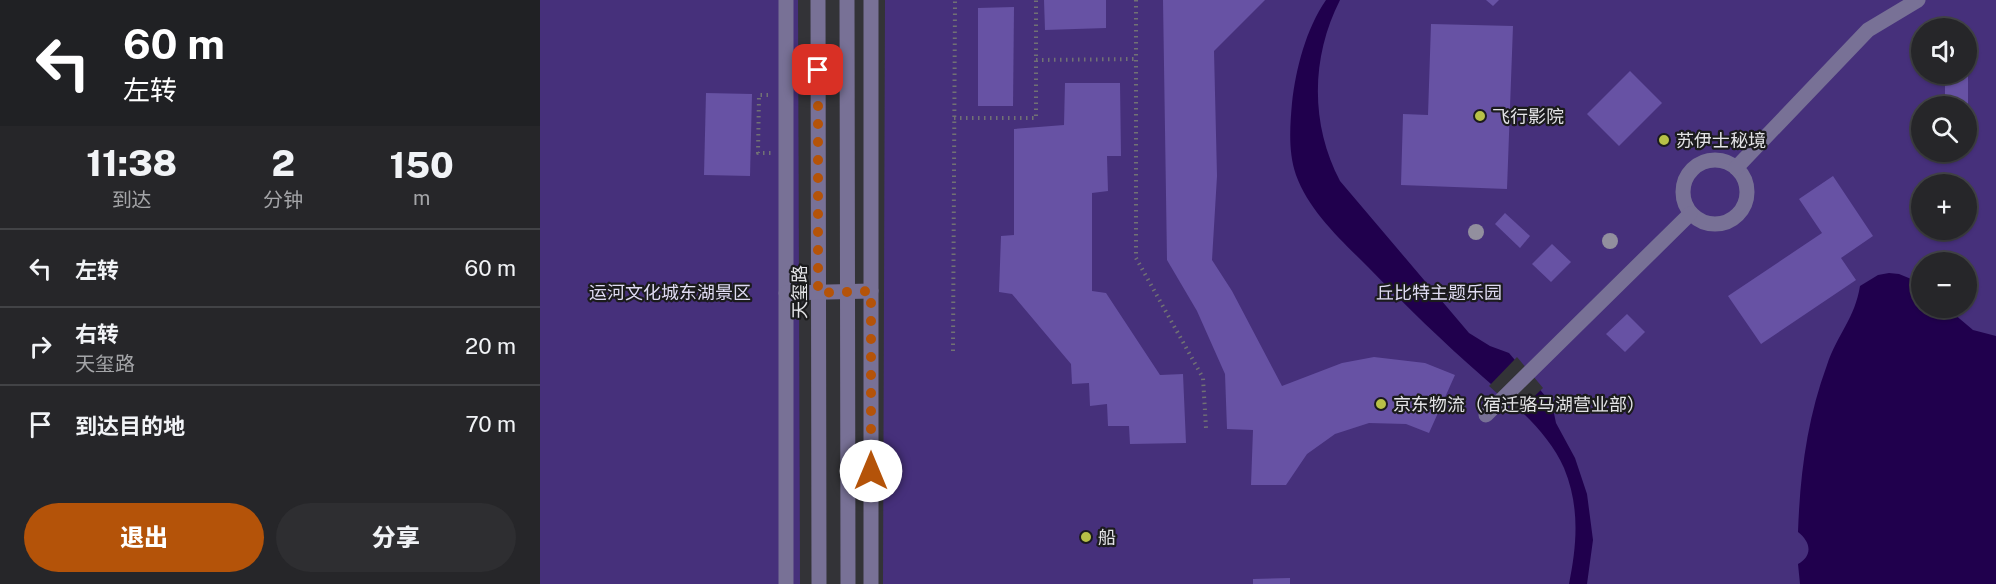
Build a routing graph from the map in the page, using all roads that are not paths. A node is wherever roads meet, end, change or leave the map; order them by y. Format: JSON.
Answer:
{"nodes":[{"id":1,"x":786,"y":0,"type":"edge"},
{"id":2,"x":818,"y":0,"type":"edge"},
{"id":3,"x":847,"y":0,"type":"edge"},
{"id":4,"x":871,"y":0,"type":"edge"},
{"id":5,"x":1918,"y":0,"type":"edge"},
{"id":6,"x":1736,"y":168,"type":"junction"},
{"id":7,"x":1690,"y":214,"type":"junction"},
{"id":8,"x":871,"y":291,"type":"junction"},
{"id":9,"x":848,"y":292,"type":"junction"},
{"id":10,"x":786,"y":293,"type":"junction"},
{"id":11,"x":818,"y":293,"type":"junction"},
{"id":12,"x":1486,"y":415,"type":"dead end"},
{"id":13,"x":786,"y":584,"type":"edge"},
{"id":14,"x":819,"y":584,"type":"edge"},
{"id":15,"x":848,"y":584,"type":"edge"},
{"id":16,"x":871,"y":584,"type":"edge"}],
"edges":[{"from":1,"to":10,"type":"street"},
{"from":2,"to":11,"type":"street","name":"天玺路"},
{"from":3,"to":9,"type":"street"},
{"from":4,"to":8,"type":"street"},
{"from":5,"to":6,"type":"street"},
{"from":6,"to":7,"type":"street"},
{"from":6,"to":7,"type":"street"},
{"from":7,"to":12,"type":"street"},
{"from":8,"to":9,"type":"street"},
{"from":8,"to":16,"type":"street"},
{"from":9,"to":11,"type":"street"},
{"from":9,"to":15,"type":"street"},
{"from":10,"to":11,"type":"street"},
{"from":10,"to":13,"type":"street"},
{"from":11,"to":14,"type":"street","name":"天玺路"}]}
